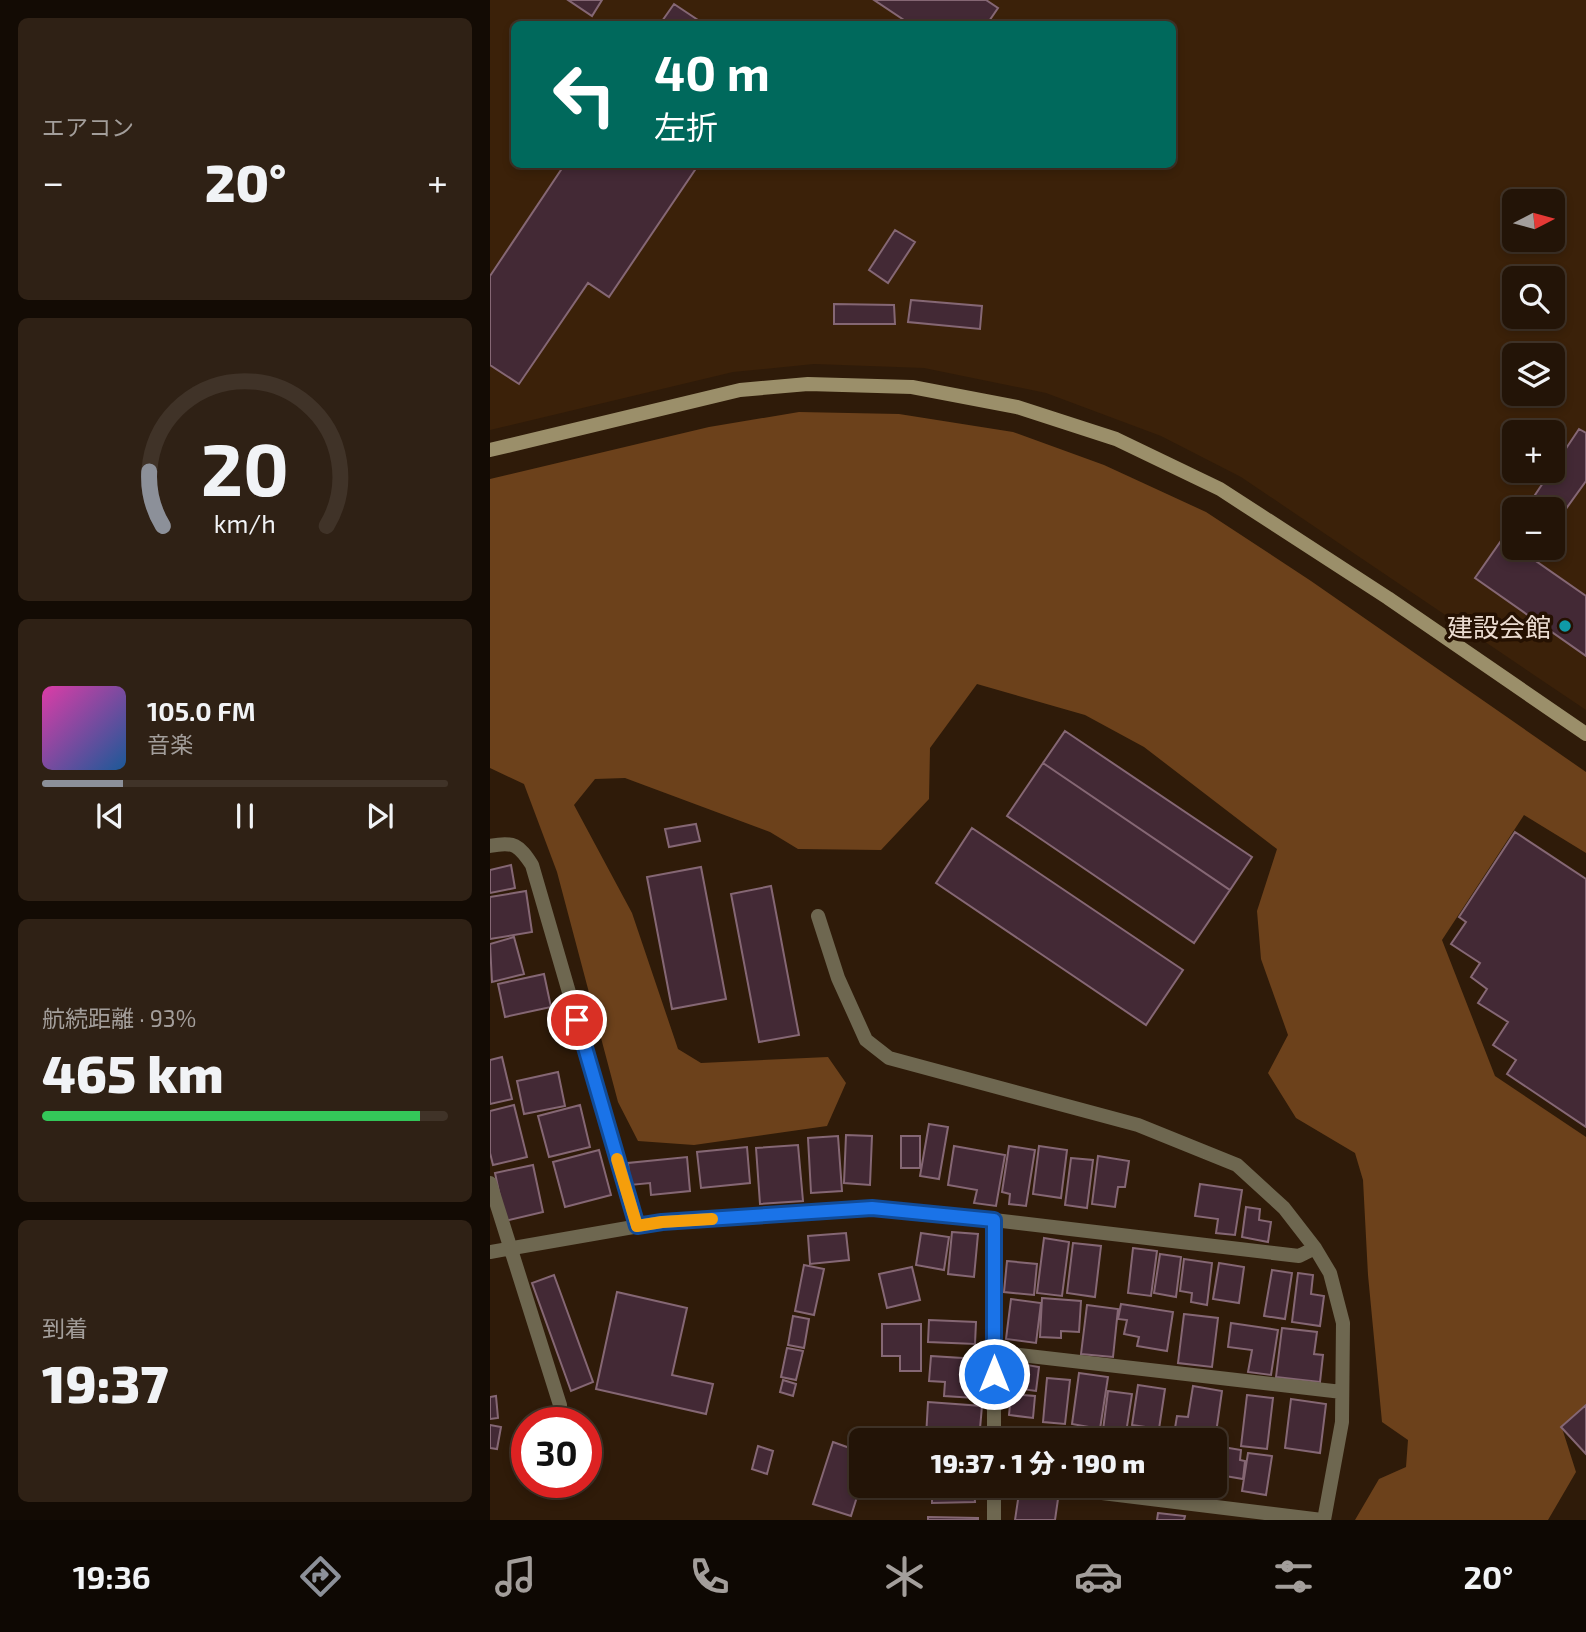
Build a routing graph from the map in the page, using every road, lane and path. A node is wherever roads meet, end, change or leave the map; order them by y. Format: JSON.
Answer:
{"nodes":[{"id":1,"x":490,"y":450,"type":"edge"},
{"id":2,"x":1586,"y":734,"type":"edge"},
{"id":3,"x":490,"y":846,"type":"edge"},
{"id":4,"x":818,"y":916,"type":"dead end"},
{"id":5,"x":490,"y":1183,"type":"edge"},
{"id":6,"x":994,"y":1220,"type":"junction"},
{"id":7,"x":637,"y":1226,"type":"junction"},
{"id":8,"x":509,"y":1248,"type":"junction"},
{"id":9,"x":1315,"y":1248,"type":"junction"},
{"id":10,"x":490,"y":1252,"type":"edge"},
{"id":11,"x":994,"y":1352,"type":"junction"},
{"id":12,"x":1342,"y":1392,"type":"junction"},
{"id":13,"x":561,"y":1405,"type":"dead end"},
{"id":14,"x":994,"y":1428,"type":"edge"},
{"id":15,"x":994,"y":1498,"type":"edge"},
{"id":16,"x":1143,"y":1498,"type":"edge"},
{"id":17,"x":994,"y":1520,"type":"edge"},
{"id":18,"x":1323,"y":1520,"type":"edge"}],
"edges":[{"from":1,"to":2,"type":"street"},
{"from":3,"to":7,"type":"street"},
{"from":4,"to":9,"type":"street"},
{"from":5,"to":8,"type":"street"},
{"from":6,"to":7,"type":"street"},
{"from":6,"to":9,"type":"street"},
{"from":6,"to":11,"type":"street"},
{"from":7,"to":8,"type":"street"},
{"from":8,"to":10,"type":"street"},
{"from":8,"to":13,"type":"street"},
{"from":9,"to":12,"type":"street"},
{"from":11,"to":12,"type":"street"},
{"from":11,"to":14,"type":"street"},
{"from":12,"to":18,"type":"street"},
{"from":15,"to":17,"type":"street"},
{"from":16,"to":18,"type":"street"}]}
